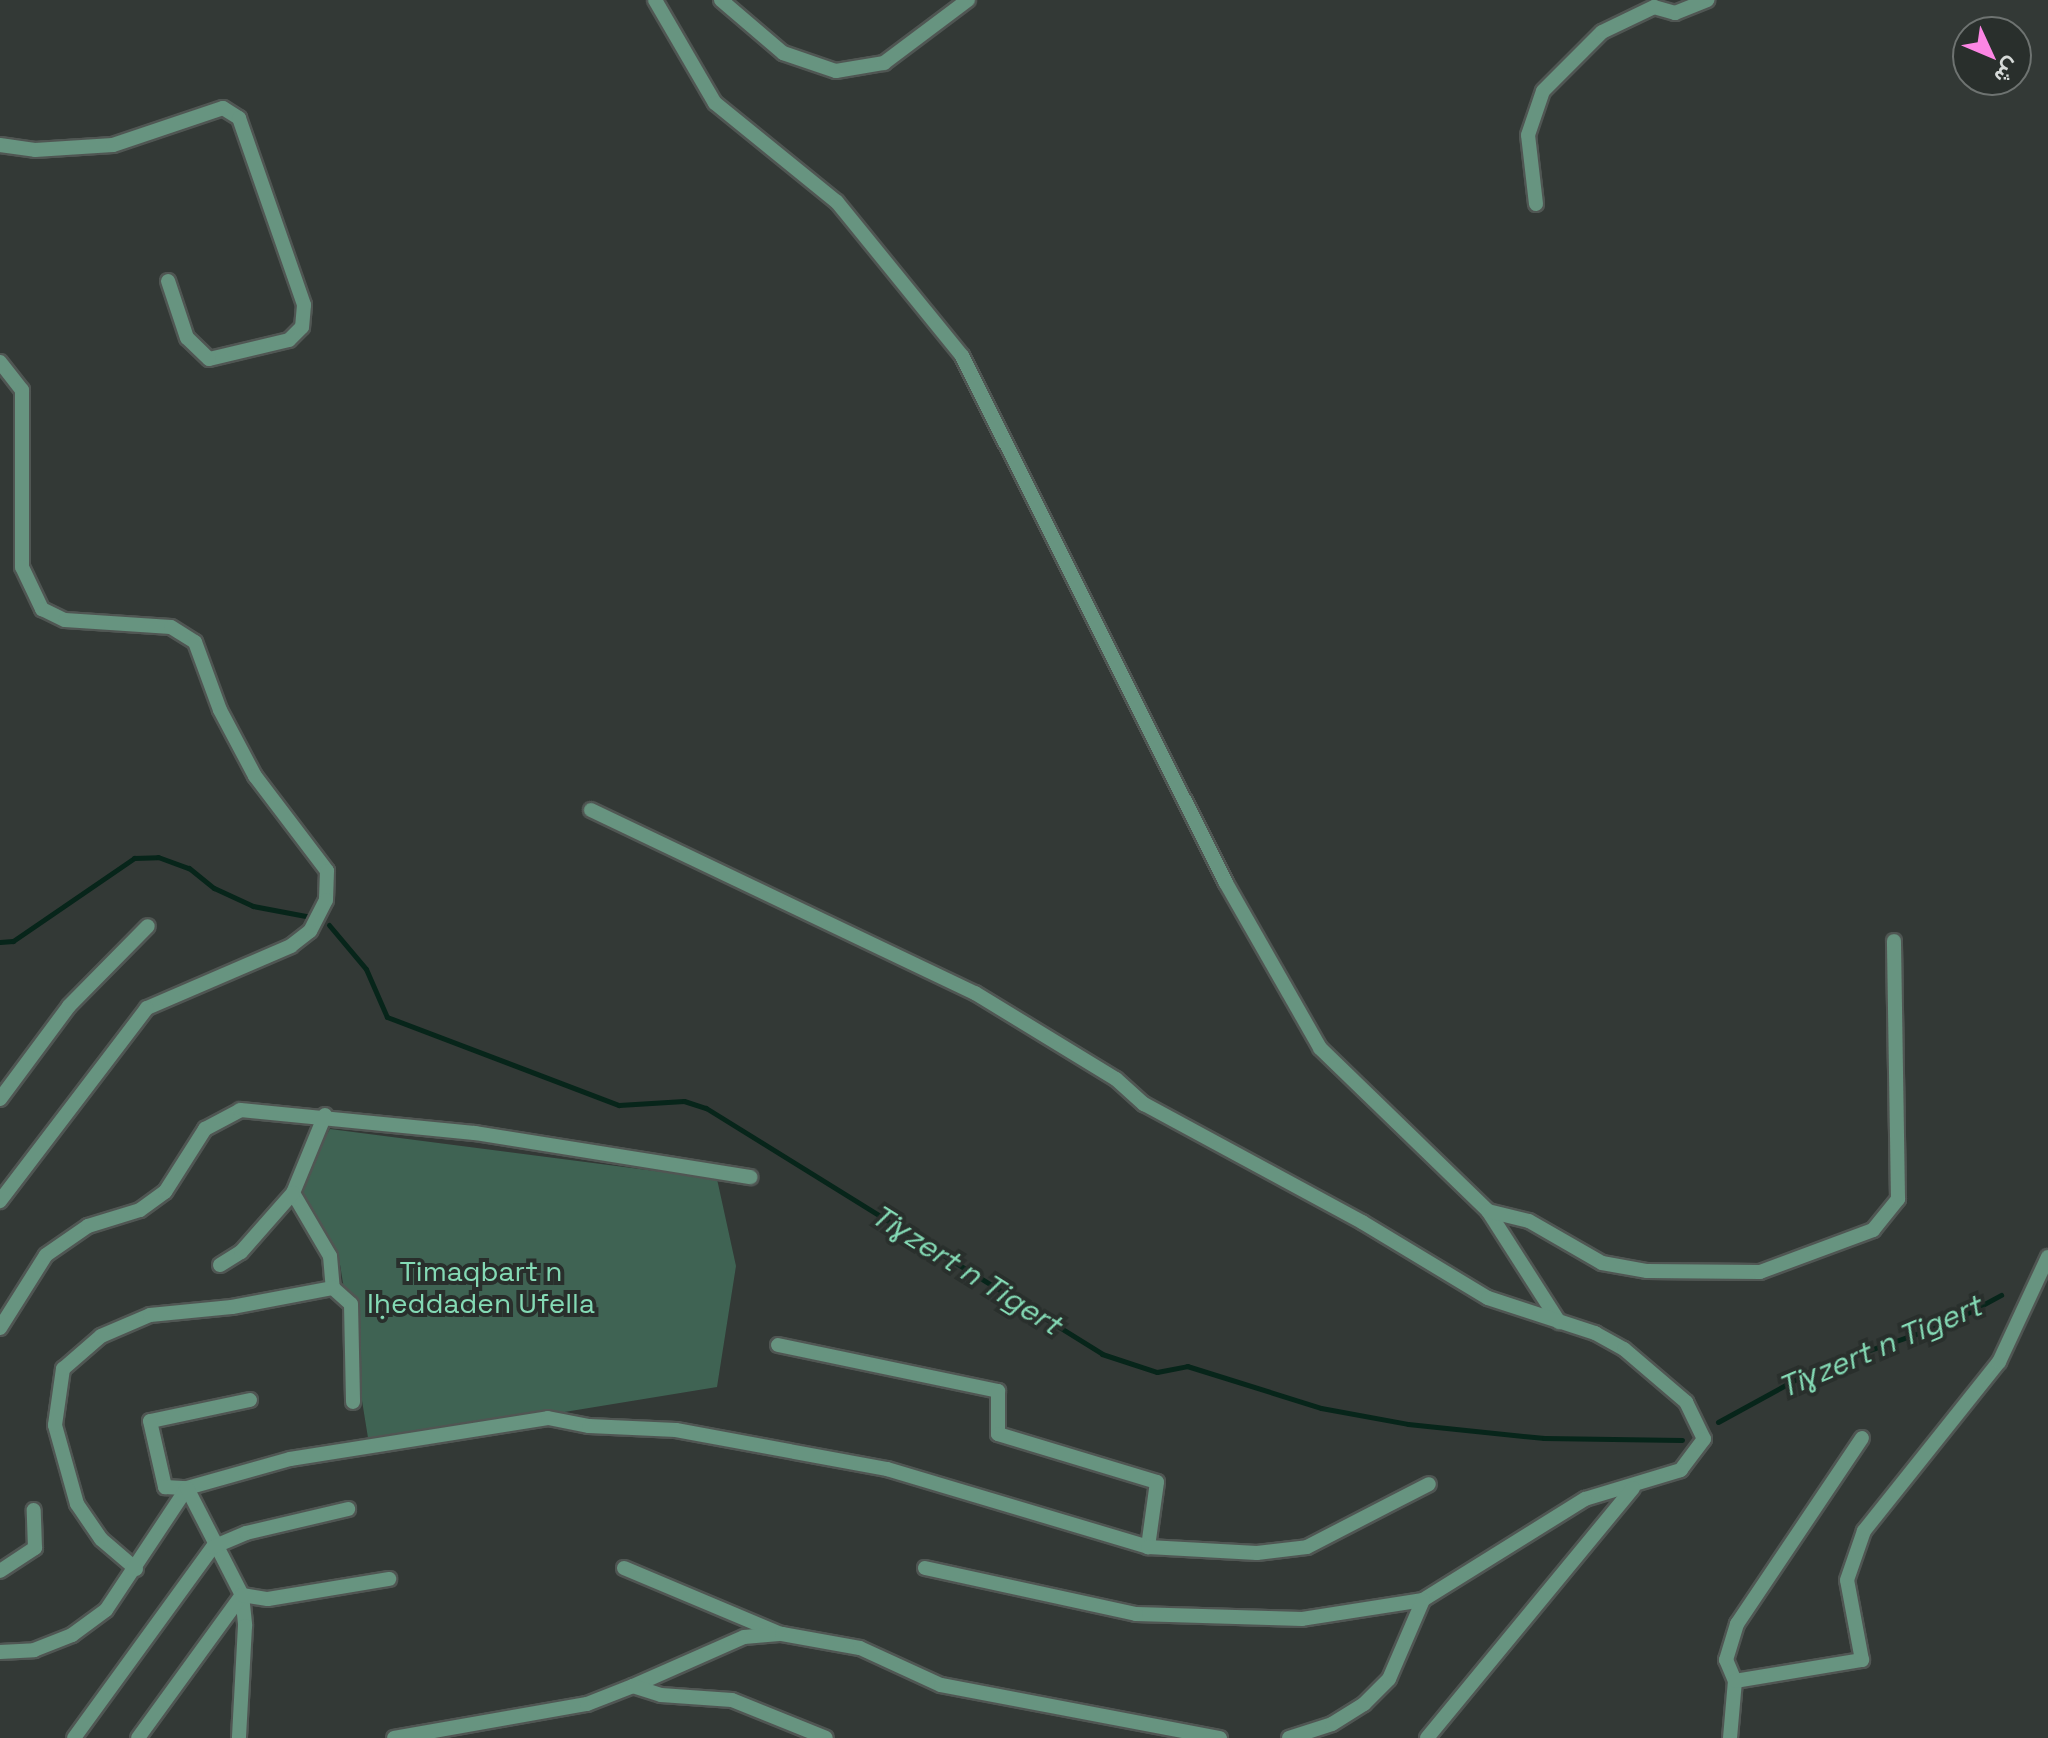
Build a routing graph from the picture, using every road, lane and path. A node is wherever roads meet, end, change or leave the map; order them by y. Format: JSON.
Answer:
{"nodes":[{"id":1,"x":655,"y":0,"type":"edge"},
{"id":2,"x":721,"y":0,"type":"edge"},
{"id":3,"x":968,"y":0,"type":"edge"},
{"id":4,"x":1707,"y":0,"type":"edge"},
{"id":5,"x":1652,"y":4,"type":"edge"},
{"id":6,"x":0,"y":145,"type":"edge"},
{"id":7,"x":1536,"y":204,"type":"dead end"},
{"id":8,"x":168,"y":281,"type":"dead end"},
{"id":9,"x":0,"y":362,"type":"edge"},
{"id":10,"x":591,"y":810,"type":"dead end"},
{"id":11,"x":148,"y":926,"type":"dead end"},
{"id":12,"x":1894,"y":941,"type":"dead end"},
{"id":13,"x":1,"y":1094,"type":"edge"},
{"id":14,"x":325,"y":1115,"type":"junction"},
{"id":15,"x":751,"y":1177,"type":"dead end"},
{"id":16,"x":293,"y":1193,"type":"junction"},
{"id":17,"x":0,"y":1201,"type":"edge"},
{"id":18,"x":1488,"y":1211,"type":"junction"},
{"id":19,"x":2048,"y":1257,"type":"edge"},
{"id":20,"x":220,"y":1265,"type":"dead end"},
{"id":21,"x":333,"y":1288,"type":"junction"},
{"id":22,"x":1559,"y":1322,"type":"junction"},
{"id":23,"x":0,"y":1328,"type":"edge"},
{"id":24,"x":778,"y":1345,"type":"dead end"},
{"id":25,"x":250,"y":1400,"type":"dead end"},
{"id":26,"x":353,"y":1402,"type":"dead end"},
{"id":27,"x":1862,"y":1438,"type":"dead end"},
{"id":28,"x":1429,"y":1484,"type":"dead end"},
{"id":29,"x":187,"y":1488,"type":"junction"},
{"id":30,"x":1633,"y":1488,"type":"junction"},
{"id":31,"x":348,"y":1509,"type":"dead end"},
{"id":32,"x":34,"y":1510,"type":"dead end"},
{"id":33,"x":213,"y":1547,"type":"junction"},
{"id":34,"x":1148,"y":1547,"type":"junction"},
{"id":35,"x":624,"y":1568,"type":"dead end"},
{"id":36,"x":925,"y":1568,"type":"dead end"},
{"id":37,"x":136,"y":1569,"type":"junction"},
{"id":38,"x":0,"y":1571,"type":"edge"},
{"id":39,"x":389,"y":1579,"type":"dead end"},
{"id":40,"x":242,"y":1595,"type":"junction"},
{"id":41,"x":1423,"y":1600,"type":"junction"},
{"id":42,"x":782,"y":1634,"type":"junction"},
{"id":43,"x":0,"y":1652,"type":"edge"},
{"id":44,"x":1735,"y":1681,"type":"junction"},
{"id":45,"x":633,"y":1686,"type":"junction"},
{"id":46,"x":74,"y":1738,"type":"edge"},
{"id":47,"x":138,"y":1738,"type":"edge"},
{"id":48,"x":239,"y":1738,"type":"edge"},
{"id":49,"x":394,"y":1738,"type":"edge"},
{"id":50,"x":826,"y":1738,"type":"edge"},
{"id":51,"x":1220,"y":1738,"type":"edge"},
{"id":52,"x":1289,"y":1738,"type":"edge"},
{"id":53,"x":1427,"y":1738,"type":"edge"},
{"id":54,"x":1730,"y":1738,"type":"edge"}],
"edges":[{"from":1,"to":18,"type":"street"},
{"from":2,"to":3,"type":"street"},
{"from":4,"to":5,"type":"street"},
{"from":5,"to":7,"type":"street"},
{"from":6,"to":8,"type":"street"},
{"from":9,"to":17,"type":"street"},
{"from":10,"to":22,"type":"street"},
{"from":11,"to":13,"type":"street"},
{"from":12,"to":18,"type":"street"},
{"from":14,"to":15,"type":"street"},
{"from":14,"to":16,"type":"street"},
{"from":14,"to":23,"type":"street"},
{"from":16,"to":20,"type":"street"},
{"from":16,"to":21,"type":"street"},
{"from":18,"to":22,"type":"street"},
{"from":19,"to":44,"type":"street"},
{"from":21,"to":26,"type":"street"},
{"from":21,"to":37,"type":"street"},
{"from":22,"to":30,"type":"street"},
{"from":24,"to":34,"type":"street"},
{"from":25,"to":29,"type":"street"},
{"from":27,"to":44,"type":"street"},
{"from":28,"to":34,"type":"street"},
{"from":29,"to":33,"type":"street"},
{"from":29,"to":34,"type":"street"},
{"from":29,"to":37,"type":"street"},
{"from":30,"to":41,"type":"street"},
{"from":30,"to":53,"type":"street"},
{"from":31,"to":33,"type":"street"},
{"from":32,"to":38,"type":"street"},
{"from":33,"to":40,"type":"street"},
{"from":33,"to":46,"type":"street"},
{"from":35,"to":42,"type":"street"},
{"from":36,"to":41,"type":"street"},
{"from":37,"to":43,"type":"street"},
{"from":39,"to":40,"type":"street"},
{"from":40,"to":47,"type":"street"},
{"from":40,"to":48,"type":"street"},
{"from":41,"to":52,"type":"street"},
{"from":42,"to":45,"type":"street"},
{"from":42,"to":51,"type":"street"},
{"from":44,"to":54,"type":"street"},
{"from":45,"to":49,"type":"street"},
{"from":45,"to":50,"type":"street"}]}
